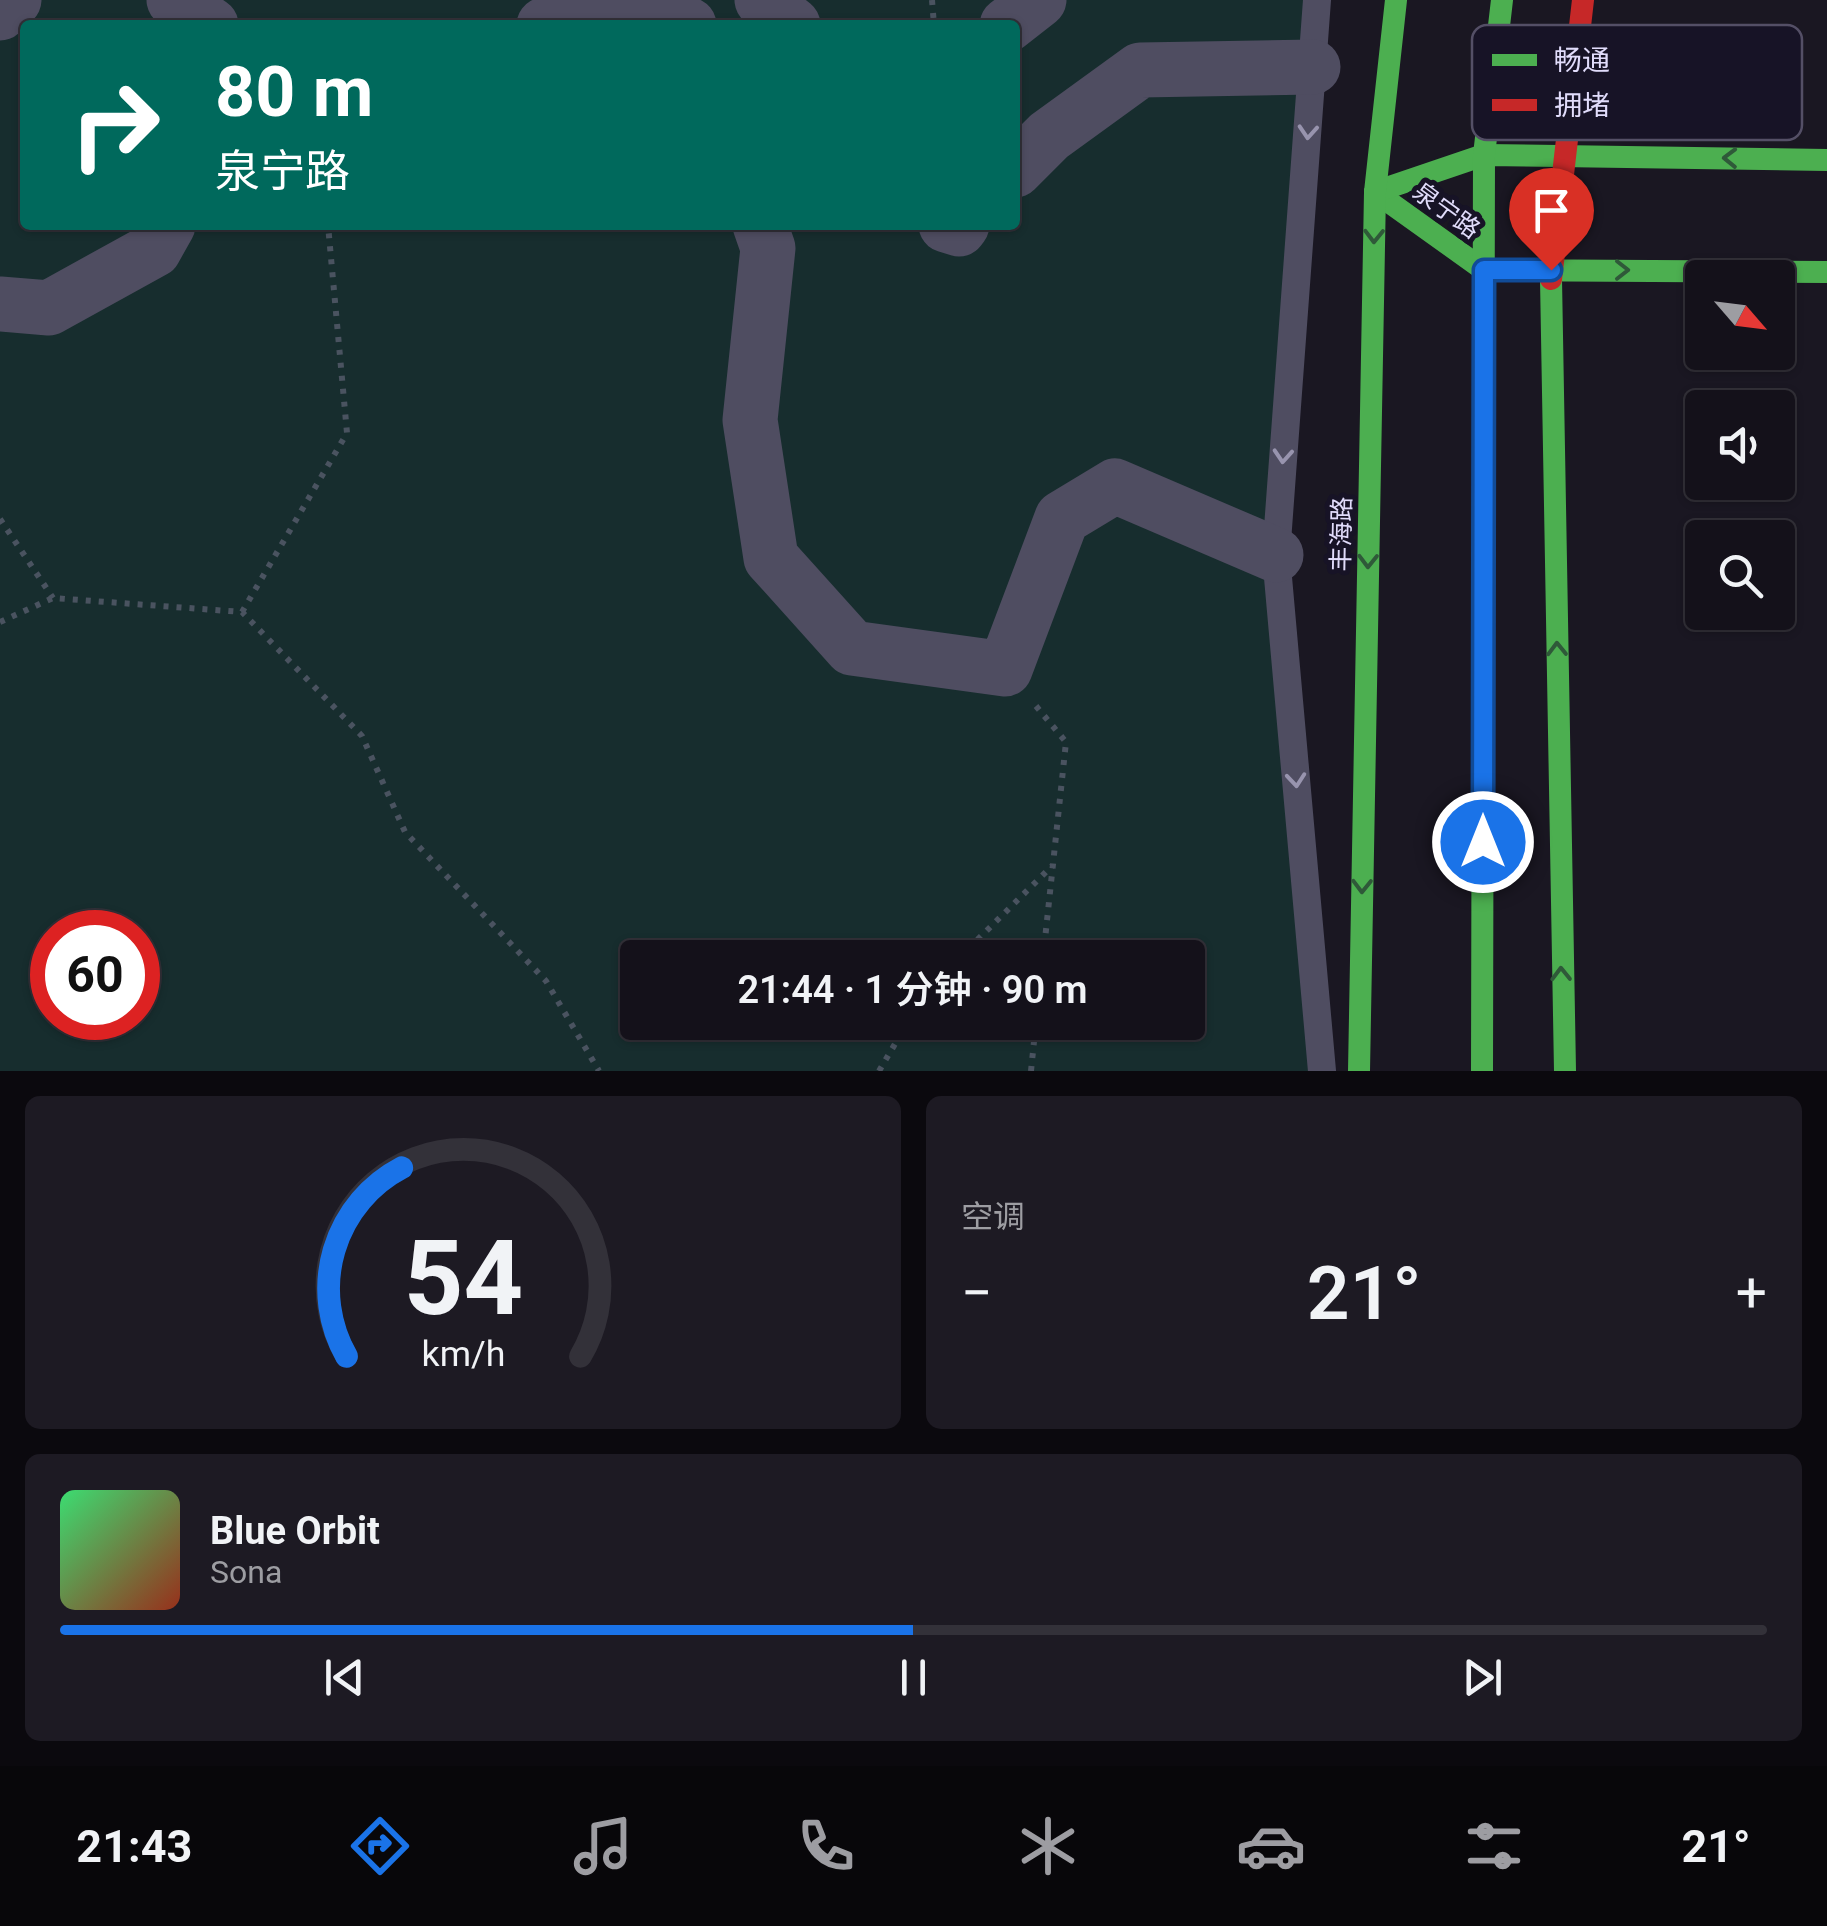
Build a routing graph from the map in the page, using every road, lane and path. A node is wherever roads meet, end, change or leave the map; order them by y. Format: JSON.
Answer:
{"nodes":[{"id":1,"x":14,"y":0,"type":"edge"},
{"id":2,"x":762,"y":0,"type":"edge"},
{"id":3,"x":1039,"y":0,"type":"edge"},
{"id":4,"x":1318,"y":0,"type":"edge"},
{"id":5,"x":1396,"y":0,"type":"edge"},
{"id":6,"x":1502,"y":0,"type":"edge"},
{"id":7,"x":1583,"y":0,"type":"edge"},
{"id":8,"x":0,"y":13,"type":"edge"},
{"id":9,"x":580,"y":20,"type":"edge"},
{"id":10,"x":680,"y":20,"type":"edge"},
{"id":11,"x":787,"y":20,"type":"edge"},
{"id":12,"x":1013,"y":20,"type":"edge"},
{"id":13,"x":1499,"y":25,"type":"edge"},
{"id":14,"x":1580,"y":25,"type":"edge"},
{"id":15,"x":1313,"y":67,"type":"junction"},
{"id":16,"x":1486,"y":140,"type":"edge"},
{"id":17,"x":1567,"y":140,"type":"edge"},
{"id":18,"x":1484,"y":155,"type":"junction"},
{"id":19,"x":1565,"y":156,"type":"junction"},
{"id":20,"x":1827,"y":160,"type":"edge"},
{"id":21,"x":1020,"y":165,"type":"edge"},
{"id":22,"x":1375,"y":192,"type":"junction"},
{"id":23,"x":165,"y":230,"type":"edge"},
{"id":24,"x":328,"y":230,"type":"edge"},
{"id":25,"x":762,"y":230,"type":"edge"},
{"id":26,"x":1484,"y":270,"type":"junction"},
{"id":27,"x":1551,"y":270,"type":"junction"},
{"id":28,"x":1827,"y":272,"type":"edge"},
{"id":29,"x":0,"y":304,"type":"edge"},
{"id":30,"x":0,"y":519,"type":"edge"},
{"id":31,"x":1276,"y":555,"type":"junction"},
{"id":32,"x":53,"y":598,"type":"junction"},
{"id":33,"x":242,"y":612,"type":"junction"},
{"id":34,"x":0,"y":622,"type":"edge"},
{"id":35,"x":1005,"y":669,"type":"junction"},
{"id":36,"x":1053,"y":865,"type":"junction"},
{"id":37,"x":976,"y":940,"type":"edge"},
{"id":38,"x":1045,"y":940,"type":"edge"},
{"id":39,"x":897,"y":1040,"type":"edge"},
{"id":40,"x":1034,"y":1040,"type":"edge"},
{"id":41,"x":599,"y":1071,"type":"edge"},
{"id":42,"x":878,"y":1071,"type":"edge"},
{"id":43,"x":1031,"y":1071,"type":"edge"},
{"id":44,"x":1322,"y":1071,"type":"edge"},
{"id":45,"x":1359,"y":1071,"type":"edge"},
{"id":46,"x":1482,"y":1071,"type":"edge"},
{"id":47,"x":1564,"y":1071,"type":"edge"}],
"edges":[{"from":1,"to":8,"type":"street"},
{"from":2,"to":11,"type":"street"},
{"from":3,"to":12,"type":"street"},
{"from":4,"to":15,"type":"lane"},
{"from":5,"to":22,"type":"main road","name":"丰海路"},
{"from":6,"to":13,"type":"main road"},
{"from":7,"to":14,"type":"main road"},
{"from":9,"to":10,"type":"street"},
{"from":15,"to":21,"type":"street"},
{"from":15,"to":31,"type":"lane","one_way":true},
{"from":16,"to":18,"type":"main road"},
{"from":17,"to":19,"type":"main road"},
{"from":18,"to":19,"type":"main road","name":"泉宁路"},
{"from":18,"to":22,"type":"main road","name":"泉宁路"},
{"from":18,"to":26,"type":"main road"},
{"from":20,"to":19,"type":"main road","name":"泉宁路","one_way":true},
{"from":19,"to":27,"type":"main road"},
{"from":22,"to":26,"type":"main road","name":"泉宁路"},
{"from":22,"to":45,"type":"main road","name":"丰海路","one_way":true},
{"from":23,"to":29,"type":"street"},
{"from":24,"to":33,"type":"path"},
{"from":25,"to":35,"type":"street"},
{"from":26,"to":27,"type":"main road","name":"泉宁路"},
{"from":26,"to":46,"type":"main road"},
{"from":27,"to":28,"type":"main road","name":"泉宁路","one_way":true},
{"from":47,"to":27,"type":"main road","one_way":true},
{"from":30,"to":32,"type":"path"},
{"from":31,"to":35,"type":"street"},
{"from":31,"to":44,"type":"lane","one_way":true},
{"from":32,"to":33,"type":"path"},
{"from":32,"to":34,"type":"path"},
{"from":33,"to":41,"type":"path"},
{"from":35,"to":36,"type":"path"},
{"from":36,"to":37,"type":"path"},
{"from":36,"to":38,"type":"path"},
{"from":39,"to":42,"type":"path"},
{"from":40,"to":43,"type":"path"}]}
